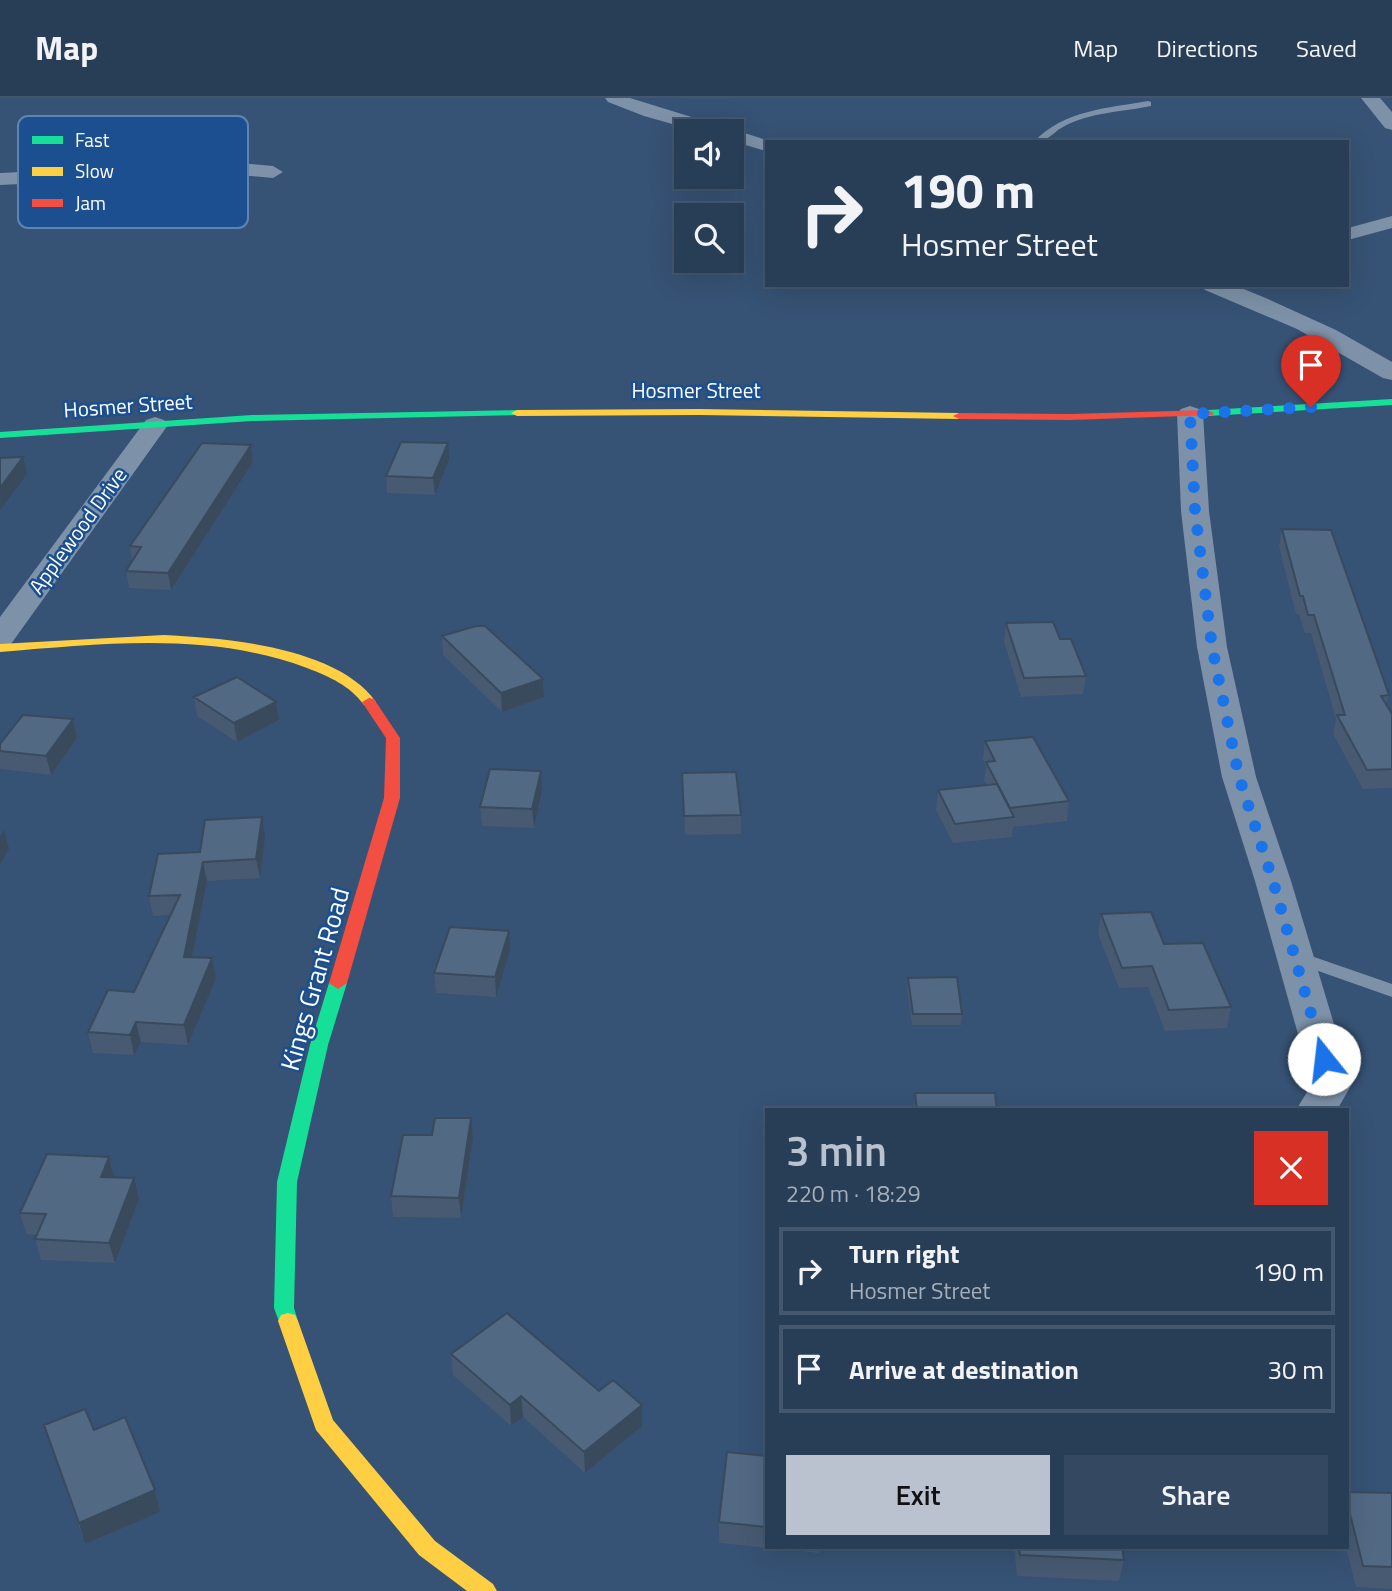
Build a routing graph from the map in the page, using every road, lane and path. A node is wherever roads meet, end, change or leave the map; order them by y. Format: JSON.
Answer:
{"nodes":[{"id":1,"x":614,"y":98,"type":"edge"},
{"id":2,"x":1370,"y":98,"type":"edge"},
{"id":3,"x":1148,"y":104,"type":"dead end"},
{"id":4,"x":675,"y":119,"type":"edge"},
{"id":5,"x":1392,"y":124,"type":"edge"},
{"id":6,"x":744,"y":139,"type":"edge"},
{"id":7,"x":1040,"y":140,"type":"edge"},
{"id":8,"x":765,"y":145,"type":"edge"},
{"id":9,"x":248,"y":170,"type":"edge"},
{"id":10,"x":272,"y":172,"type":"dead end"},
{"id":11,"x":18,"y":178,"type":"edge"},
{"id":12,"x":0,"y":179,"type":"edge"},
{"id":13,"x":1392,"y":222,"type":"edge"},
{"id":14,"x":1357,"y":232,"type":"edge"},
{"id":15,"x":1392,"y":240,"type":"edge"},
{"id":16,"x":1218,"y":287,"type":"edge"},
{"id":17,"x":1392,"y":373,"type":"edge"},
{"id":18,"x":1392,"y":402,"type":"edge"},
{"id":19,"x":1190,"y":414,"type":"junction"},
{"id":20,"x":156,"y":425,"type":"junction"},
{"id":21,"x":0,"y":435,"type":"edge"},
{"id":22,"x":0,"y":638,"type":"edge"},
{"id":23,"x":0,"y":648,"type":"edge"},
{"id":24,"x":1294,"y":956,"type":"junction"},
{"id":25,"x":1392,"y":991,"type":"edge"},
{"id":26,"x":1317,"y":1108,"type":"edge"},
{"id":27,"x":485,"y":1591,"type":"edge"}],
"edges":[{"from":1,"to":4,"type":"street"},
{"from":2,"to":5,"type":"street"},
{"from":3,"to":7,"type":"lane"},
{"from":6,"to":8,"type":"street"},
{"from":9,"to":10,"type":"street"},
{"from":11,"to":12,"type":"street"},
{"from":13,"to":14,"type":"street"},
{"from":14,"to":15,"type":"street"},
{"from":16,"to":17,"type":"street"},
{"from":18,"to":19,"type":"street","name":"Hosmer Street"},
{"from":19,"to":20,"type":"street","name":"Hosmer Street"},
{"from":19,"to":24,"type":"street"},
{"from":20,"to":21,"type":"street","name":"Hosmer Street"},
{"from":20,"to":22,"type":"street","name":"Applewood Drive"},
{"from":23,"to":27,"type":"street","name":"Kings Grant Road"},
{"from":24,"to":25,"type":"lane"},
{"from":24,"to":26,"type":"street"}]}
